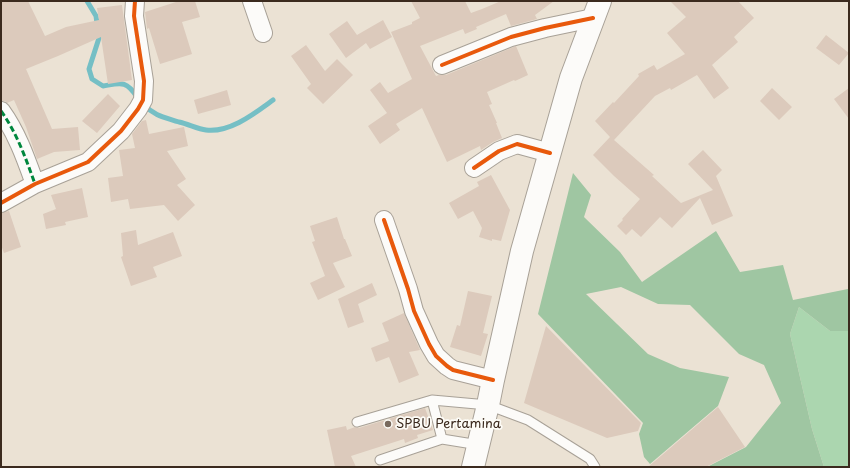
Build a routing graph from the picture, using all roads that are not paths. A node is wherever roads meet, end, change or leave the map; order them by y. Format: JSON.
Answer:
{"nodes":[{"id":1,"x":135,"y":1,"type":"edge"},
{"id":2,"x":252,"y":1,"type":"edge"},
{"id":3,"x":596,"y":10,"type":"edge"},
{"id":4,"x":263,"y":33,"type":"dead end"},
{"id":5,"x":442,"y":65,"type":"dead end"},
{"id":6,"x":1,"y":111,"type":"edge"},
{"id":7,"x":550,"y":153,"type":"junction"},
{"id":8,"x":474,"y":168,"type":"dead end"},
{"id":9,"x":35,"y":184,"type":"junction"},
{"id":10,"x":1,"y":204,"type":"edge"},
{"id":11,"x":384,"y":220,"type":"dead end"},
{"id":12,"x":493,"y":380,"type":"junction"},
{"id":13,"x":432,"y":400,"type":"junction"},
{"id":14,"x":488,"y":405,"type":"junction"},
{"id":15,"x":356,"y":422,"type":"dead end"},
{"id":16,"x":442,"y":439,"type":"junction"},
{"id":17,"x":479,"y":445,"type":"junction"},
{"id":18,"x":380,"y":460,"type":"dead end"},
{"id":19,"x":474,"y":467,"type":"edge"},
{"id":20,"x":595,"y":467,"type":"edge"}],
"edges":[{"from":1,"to":9,"type":"street"},
{"from":2,"to":4,"type":"street"},
{"from":3,"to":5,"type":"street"},
{"from":3,"to":7,"type":"main road"},
{"from":6,"to":9,"type":"street"},
{"from":7,"to":8,"type":"street"},
{"from":7,"to":12,"type":"main road"},
{"from":9,"to":10,"type":"street"},
{"from":11,"to":12,"type":"street"},
{"from":12,"to":14,"type":"main road"},
{"from":13,"to":14,"type":"lane"},
{"from":13,"to":15,"type":"lane"},
{"from":13,"to":16,"type":"lane"},
{"from":14,"to":17,"type":"main road"},
{"from":14,"to":20,"type":"lane"},
{"from":16,"to":17,"type":"lane"},
{"from":16,"to":18,"type":"lane"},
{"from":17,"to":19,"type":"main road"}]}
